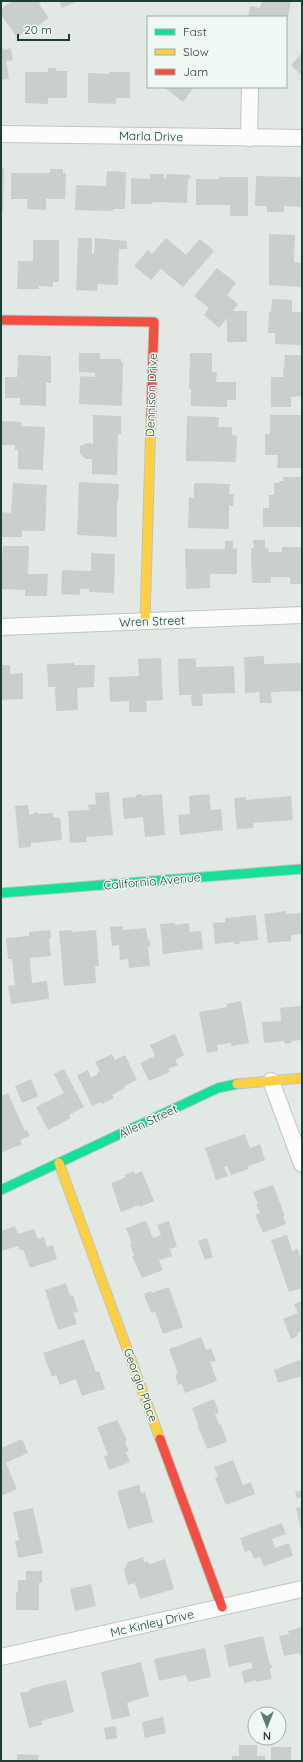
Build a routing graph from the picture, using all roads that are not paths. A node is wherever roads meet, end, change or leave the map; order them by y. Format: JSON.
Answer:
{"nodes":[{"id":1,"x":250,"y":88,"type":"edge"},
{"id":2,"x":1,"y":134,"type":"edge"},
{"id":3,"x":249,"y":138,"type":"junction"},
{"id":4,"x":302,"y":138,"type":"edge"},
{"id":5,"x":1,"y":320,"type":"edge"},
{"id":6,"x":302,"y":615,"type":"edge"},
{"id":7,"x":145,"y":621,"type":"junction"},
{"id":8,"x":1,"y":627,"type":"edge"},
{"id":9,"x":302,"y":869,"type":"edge"},
{"id":10,"x":1,"y":893,"type":"edge"},
{"id":11,"x":302,"y":1078,"type":"edge"},
{"id":12,"x":271,"y":1081,"type":"junction"},
{"id":13,"x":59,"y":1163,"type":"junction"},
{"id":14,"x":302,"y":1164,"type":"edge"},
{"id":15,"x":1,"y":1190,"type":"edge"},
{"id":16,"x":302,"y":1589,"type":"edge"},
{"id":17,"x":222,"y":1607,"type":"junction"},
{"id":18,"x":1,"y":1657,"type":"edge"}],
"edges":[{"from":1,"to":3,"type":"street"},
{"from":2,"to":3,"type":"street","name":"Marla Drive"},
{"from":3,"to":4,"type":"street","name":"Marla Drive"},
{"from":5,"to":7,"type":"street","name":"Dennison Drive"},
{"from":6,"to":7,"type":"street","name":"Wren Street"},
{"from":7,"to":8,"type":"street","name":"Wren Street"},
{"from":9,"to":10,"type":"street","name":"California Avenue"},
{"from":11,"to":12,"type":"street","name":"Allen Street"},
{"from":12,"to":13,"type":"street","name":"Allen Street"},
{"from":12,"to":14,"type":"street"},
{"from":13,"to":15,"type":"street","name":"Allen Street"},
{"from":13,"to":17,"type":"street","name":"Georgia Place"},
{"from":16,"to":17,"type":"street","name":"Mc Kinley Drive"},
{"from":17,"to":18,"type":"street","name":"Mc Kinley Drive"}]}
